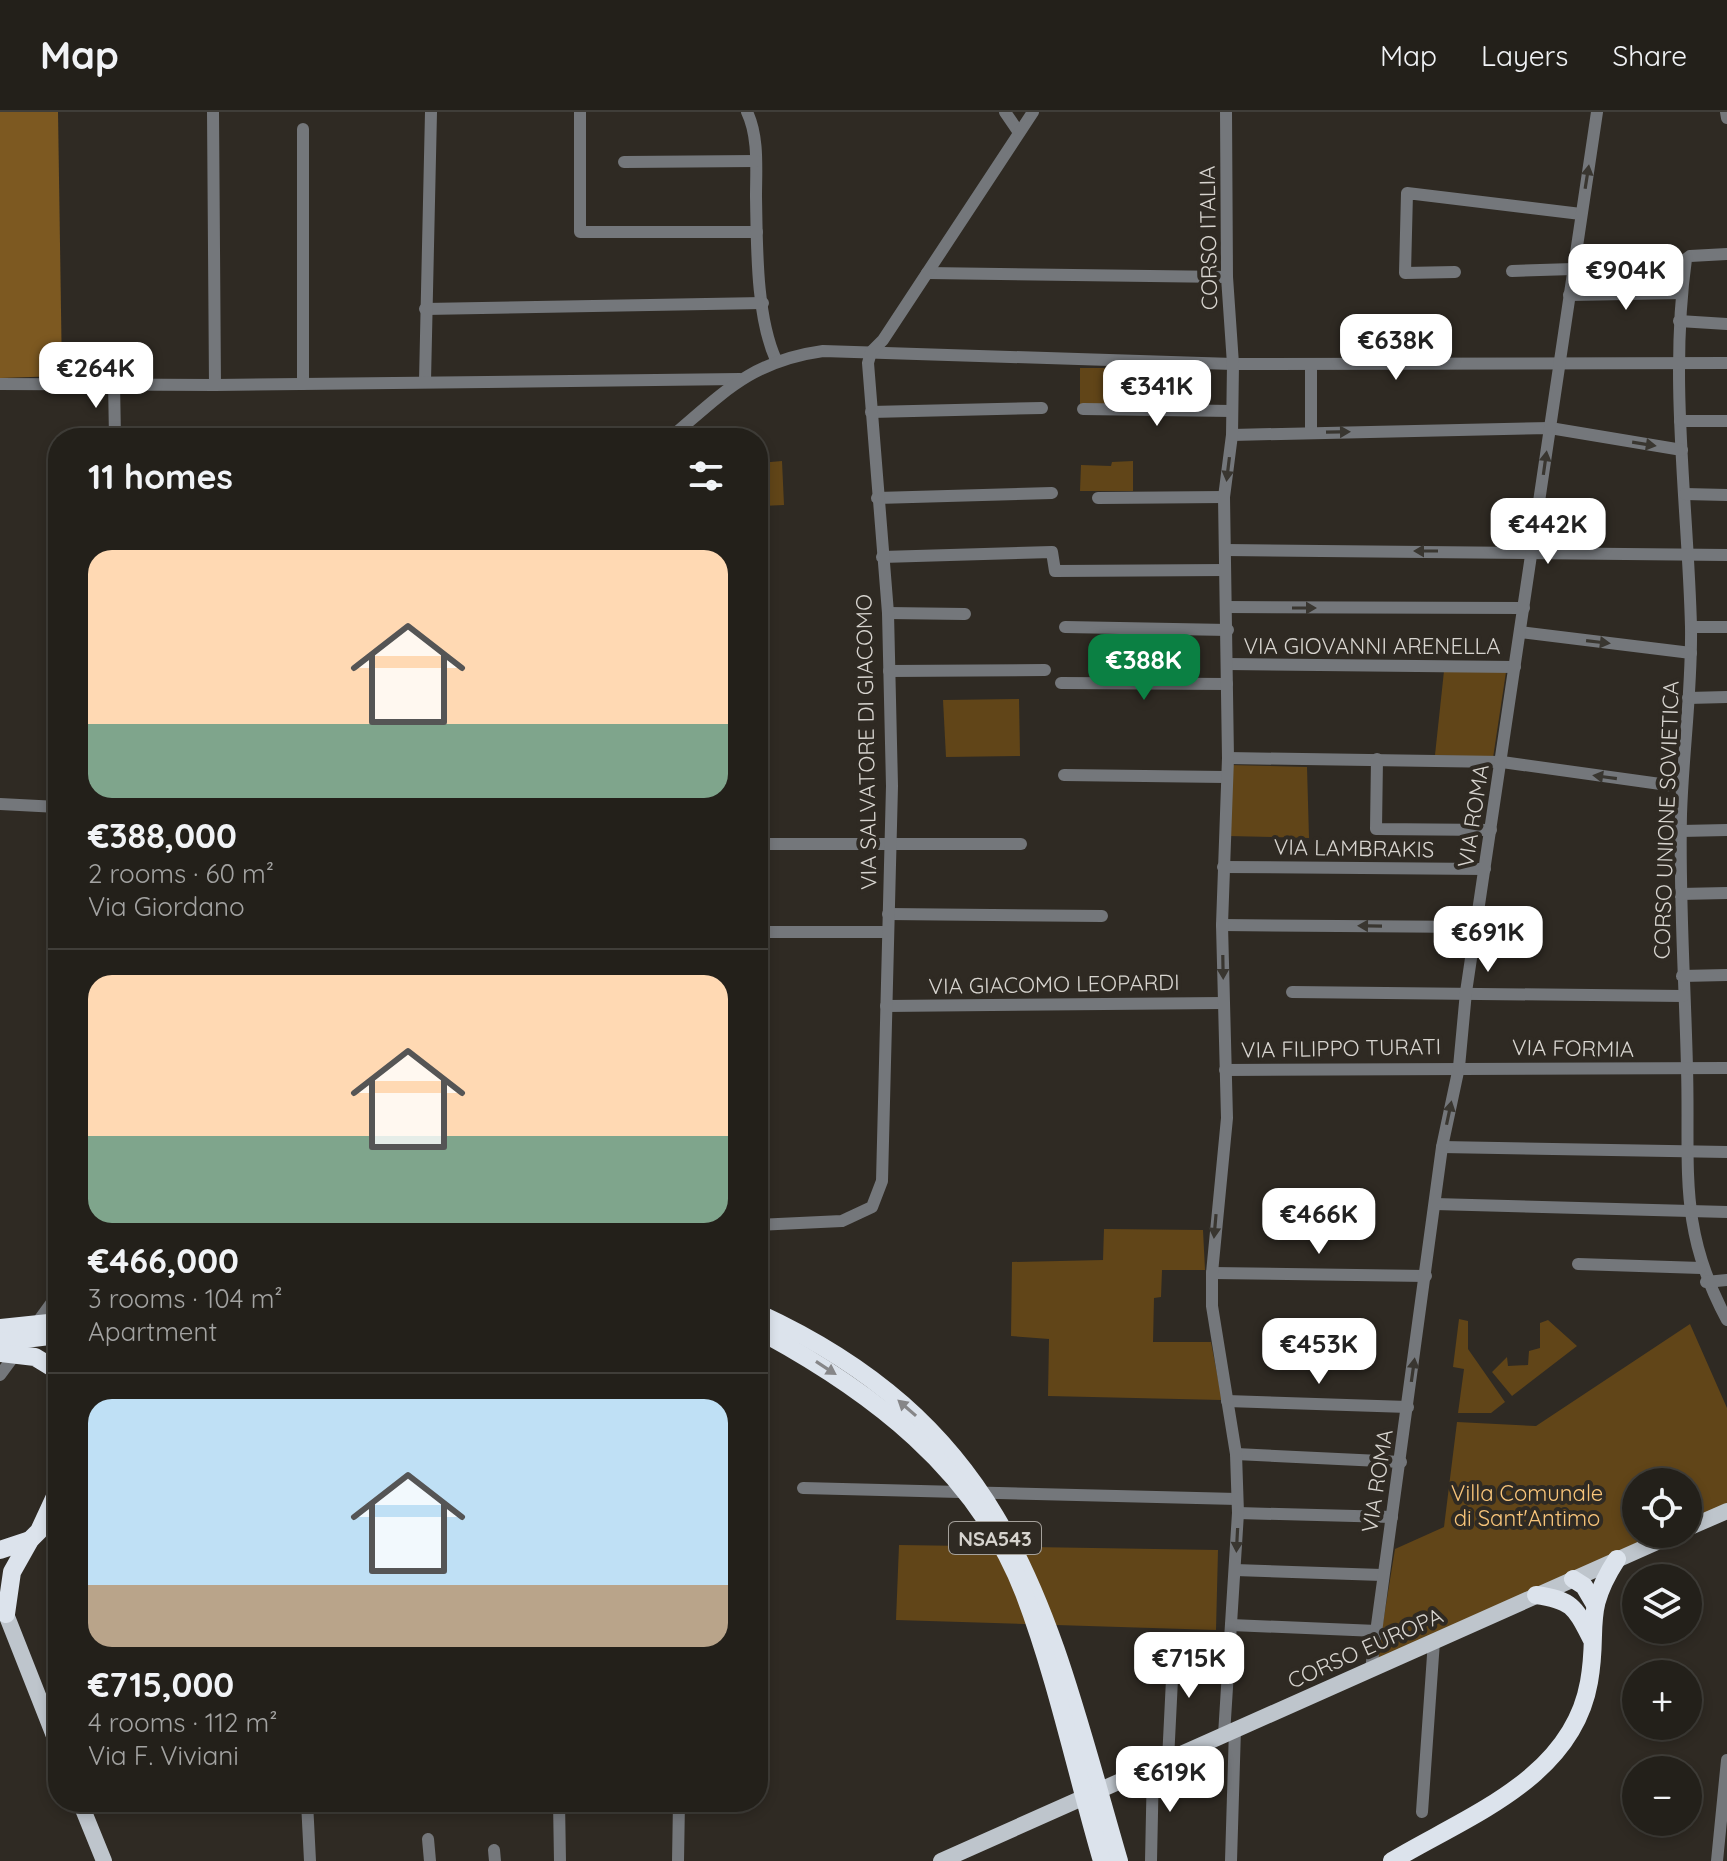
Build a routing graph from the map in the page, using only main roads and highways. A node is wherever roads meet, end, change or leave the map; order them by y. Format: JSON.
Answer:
{"nodes":[{"id":1,"x":768,"y":1318,"type":"edge"},
{"id":2,"x":48,"y":1325,"type":"edge"},
{"id":3,"x":768,"y":1335,"type":"edge"},
{"id":4,"x":48,"y":1336,"type":"edge"},
{"id":5,"x":3,"y":1338,"type":"edge"},
{"id":6,"x":48,"y":1365,"type":"edge"},
{"id":7,"x":1727,"y":1511,"type":"edge"},
{"id":8,"x":48,"y":1512,"type":"edge"},
{"id":9,"x":1702,"y":1522,"type":"edge"},
{"id":10,"x":13,"y":1547,"type":"edge"},
{"id":11,"x":1643,"y":1548,"type":"edge"},
{"id":12,"x":1617,"y":1559,"type":"junction"},
{"id":13,"x":0,"y":1567,"type":"edge"},
{"id":14,"x":1573,"y":1579,"type":"junction"},
{"id":15,"x":1536,"y":1595,"type":"junction"},
{"id":16,"x":1585,"y":1605,"type":"junction"},
{"id":17,"x":3,"y":1606,"type":"edge"},
{"id":18,"x":48,"y":1721,"type":"edge"},
{"id":19,"x":1488,"y":1806,"type":"junction"},
{"id":20,"x":84,"y":1812,"type":"edge"},
{"id":21,"x":1109,"y":1826,"type":"junction"},
{"id":22,"x":104,"y":1861,"type":"edge"},
{"id":23,"x":941,"y":1861,"type":"edge"},
{"id":24,"x":1102,"y":1861,"type":"edge"},
{"id":25,"x":1119,"y":1861,"type":"edge"},
{"id":26,"x":1125,"y":1861,"type":"edge"},
{"id":27,"x":1392,"y":1861,"type":"edge"},
{"id":28,"x":1415,"y":1861,"type":"edge"}],
"edges":[{"from":21,"to":1,"type":"highway","number":"NSA543","one_way":true},
{"from":2,"to":5,"type":"highway"},
{"from":3,"to":24,"type":"highway","number":"NSA543","one_way":true},
{"from":4,"to":5,"type":"highway"},
{"from":5,"to":6,"type":"highway"},
{"from":7,"to":9,"type":"main road"},
{"from":8,"to":10,"type":"highway"},
{"from":10,"to":13,"type":"highway"},
{"from":10,"to":17,"type":"highway"},
{"from":11,"to":12,"type":"main road","name":"CORSO EUROPA"},
{"from":12,"to":14,"type":"main road","name":"CORSO EUROPA"},
{"from":12,"to":16,"type":"highway"},
{"from":14,"to":15,"type":"main road","name":"CORSO EUROPA"},
{"from":14,"to":16,"type":"highway"},
{"from":15,"to":16,"type":"highway"},
{"from":15,"to":23,"type":"main road","name":"CORSO EUROPA"},
{"from":16,"to":19,"type":"highway"},
{"from":17,"to":18,"type":"main road"},
{"from":19,"to":27,"type":"highway"},
{"from":19,"to":28,"type":"highway"},
{"from":20,"to":22,"type":"main road"},
{"from":21,"to":25,"type":"highway","number":"NSA543"},
{"from":21,"to":26,"type":"highway"}]}
